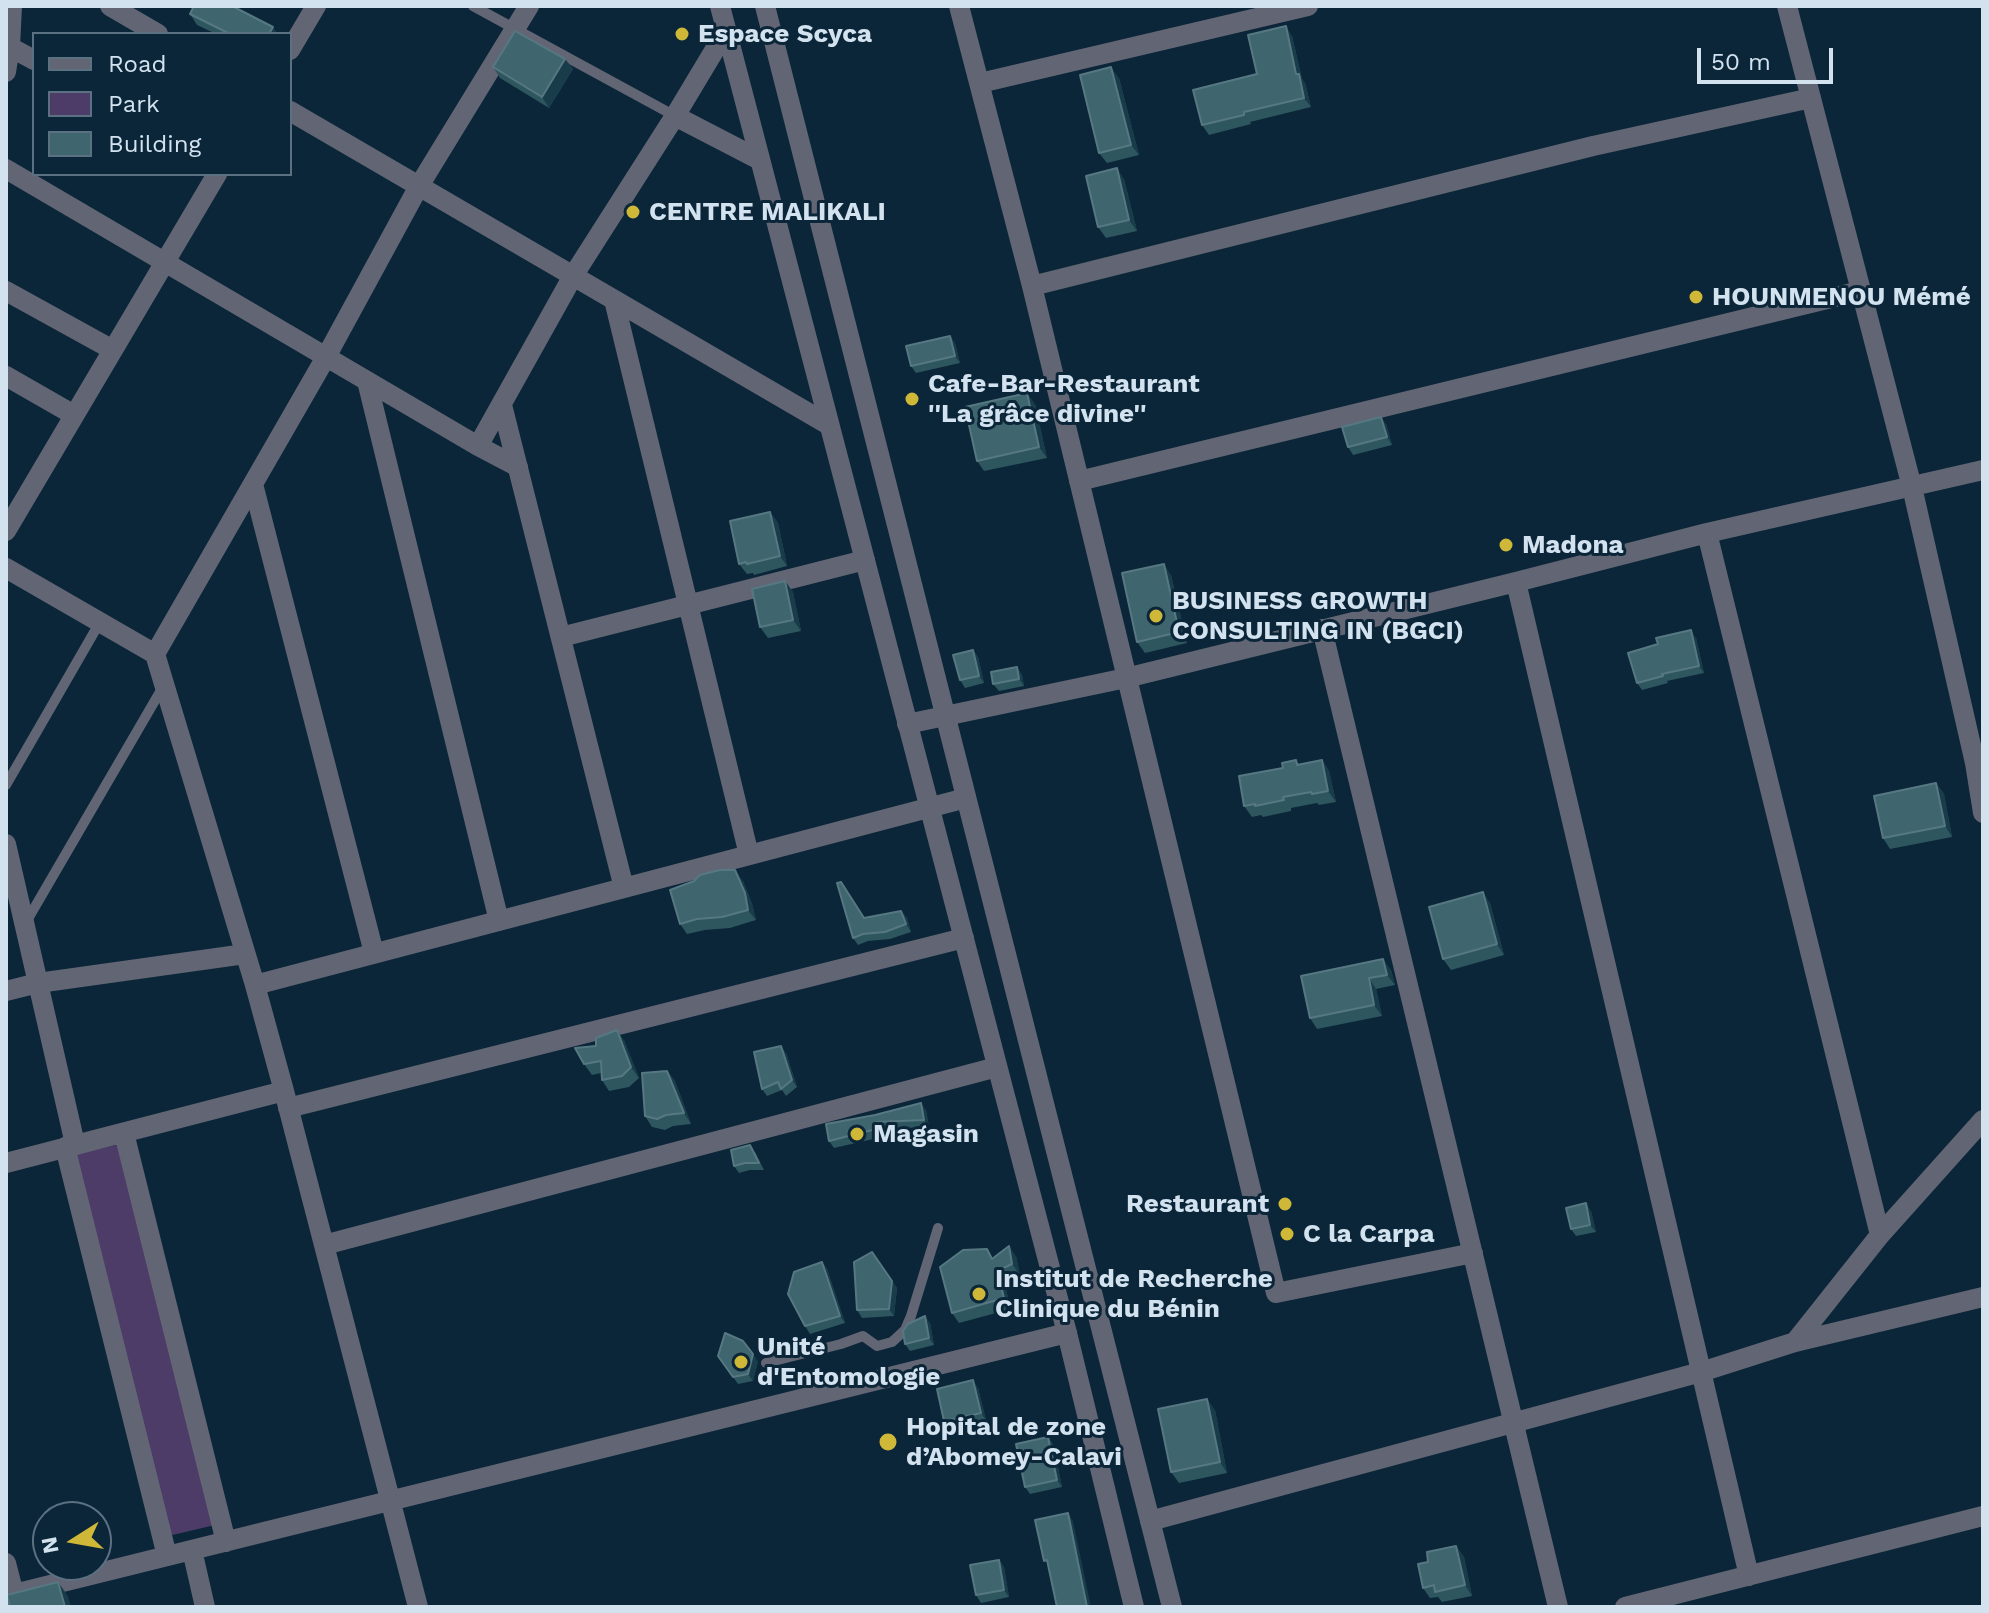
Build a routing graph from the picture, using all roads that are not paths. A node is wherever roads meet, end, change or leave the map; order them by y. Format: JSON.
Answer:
{"nodes":[{"id":1,"x":12,"y":6,"type":"edge"},
{"id":2,"x":110,"y":6,"type":"edge"},
{"id":3,"x":316,"y":6,"type":"edge"},
{"id":4,"x":473,"y":6,"type":"edge"},
{"id":5,"x":529,"y":6,"type":"edge"},
{"id":6,"x":720,"y":6,"type":"edge"},
{"id":7,"x":765,"y":6,"type":"edge"},
{"id":8,"x":959,"y":6,"type":"edge"},
{"id":9,"x":1308,"y":6,"type":"edge"},
{"id":10,"x":1787,"y":6,"type":"edge"},
{"id":11,"x":515,"y":29,"type":"junction"},
{"id":12,"x":726,"y":31,"type":"junction"},
{"id":13,"x":155,"y":32,"type":"edge"},
{"id":14,"x":10,"y":47,"type":"junction"},
{"id":15,"x":292,"y":47,"type":"edge"},
{"id":16,"x":32,"y":59,"type":"edge"},
{"id":17,"x":6,"y":72,"type":"edge"},
{"id":18,"x":980,"y":83,"type":"junction"},
{"id":19,"x":1811,"y":98,"type":"junction"},
{"id":20,"x":292,"y":112,"type":"edge"},
{"id":21,"x":675,"y":116,"type":"junction"},
{"id":22,"x":760,"y":160,"type":"junction"},
{"id":23,"x":6,"y":169,"type":"edge"},
{"id":24,"x":216,"y":176,"type":"edge"},
{"id":25,"x":419,"y":186,"type":"junction"},
{"id":26,"x":165,"y":262,"type":"junction"},
{"id":27,"x":573,"y":276,"type":"junction"},
{"id":28,"x":1032,"y":286,"type":"junction"},
{"id":29,"x":6,"y":291,"type":"edge"},
{"id":30,"x":1860,"y":291,"type":"junction"},
{"id":31,"x":614,"y":300,"type":"junction"},
{"id":32,"x":113,"y":350,"type":"junction"},
{"id":33,"x":326,"y":357,"type":"junction"},
{"id":34,"x":6,"y":376,"type":"edge"},
{"id":35,"x":367,"y":381,"type":"junction"},
{"id":36,"x":502,"y":405,"type":"junction"},
{"id":37,"x":74,"y":415,"type":"junction"},
{"id":38,"x":829,"y":425,"type":"junction"},
{"id":39,"x":478,"y":446,"type":"junction"},
{"id":40,"x":518,"y":467,"type":"junction"},
{"id":41,"x":1983,"y":470,"type":"edge"},
{"id":42,"x":1079,"y":481,"type":"junction"},
{"id":43,"x":253,"y":484,"type":"junction"},
{"id":44,"x":1912,"y":487,"type":"junction"},
{"id":45,"x":6,"y":531,"type":"edge"},
{"id":46,"x":1707,"y":533,"type":"junction"},
{"id":47,"x":865,"y":560,"type":"junction"},
{"id":48,"x":6,"y":568,"type":"edge"},
{"id":49,"x":1516,"y":582,"type":"junction"},
{"id":50,"x":687,"y":605,"type":"junction"},
{"id":51,"x":100,"y":622,"type":"junction"},
{"id":52,"x":1322,"y":629,"type":"junction"},
{"id":53,"x":561,"y":637,"type":"junction"},
{"id":54,"x":155,"y":654,"type":"junction"},
{"id":55,"x":1126,"y":678,"type":"junction"},
{"id":56,"x":165,"y":684,"type":"junction"},
{"id":57,"x":945,"y":716,"type":"junction"},
{"id":58,"x":907,"y":724,"type":"junction"},
{"id":59,"x":6,"y":785,"type":"edge"},
{"id":60,"x":966,"y":798,"type":"junction"},
{"id":61,"x":930,"y":808,"type":"junction"},
{"id":62,"x":1983,"y":813,"type":"edge"},
{"id":63,"x":6,"y":844,"type":"edge"},
{"id":64,"x":749,"y":855,"type":"junction"},
{"id":65,"x":624,"y":888,"type":"junction"},
{"id":66,"x":499,"y":921,"type":"junction"},
{"id":67,"x":25,"y":924,"type":"junction"},
{"id":68,"x":964,"y":938,"type":"junction"},
{"id":69,"x":374,"y":953,"type":"junction"},
{"id":70,"x":245,"y":954,"type":"junction"},
{"id":71,"x":38,"y":983,"type":"junction"},
{"id":72,"x":255,"y":985,"type":"junction"},
{"id":73,"x":6,"y":991,"type":"edge"},
{"id":74,"x":997,"y":1067,"type":"junction"},
{"id":75,"x":286,"y":1099,"type":"junction"},
{"id":76,"x":1983,"y":1120,"type":"edge"},
{"id":77,"x":124,"y":1133,"type":"junction"},
{"id":78,"x":70,"y":1145,"type":"junction"},
{"id":79,"x":6,"y":1163,"type":"edge"},
{"id":80,"x":938,"y":1228,"type":"dead end"},
{"id":81,"x":1880,"y":1235,"type":"junction"},
{"id":82,"x":324,"y":1245,"type":"junction"},
{"id":83,"x":1473,"y":1253,"type":"junction"},
{"id":84,"x":1983,"y":1297,"type":"edge"},
{"id":85,"x":1067,"y":1333,"type":"junction"},
{"id":86,"x":1795,"y":1342,"type":"junction"},
{"id":87,"x":766,"y":1363,"type":"dead end"},
{"id":88,"x":1701,"y":1372,"type":"junction"},
{"id":89,"x":1514,"y":1422,"type":"junction"},
{"id":90,"x":391,"y":1501,"type":"junction"},
{"id":91,"x":1983,"y":1516,"type":"edge"},
{"id":92,"x":1150,"y":1521,"type":"junction"},
{"id":93,"x":226,"y":1542,"type":"junction"},
{"id":94,"x":192,"y":1550,"type":"junction"},
{"id":95,"x":167,"y":1556,"type":"junction"},
{"id":96,"x":6,"y":1563,"type":"edge"},
{"id":97,"x":1749,"y":1576,"type":"junction"},
{"id":98,"x":10,"y":1595,"type":"edge"},
{"id":99,"x":205,"y":1607,"type":"edge"},
{"id":100,"x":418,"y":1607,"type":"edge"},
{"id":101,"x":1134,"y":1607,"type":"edge"},
{"id":102,"x":1172,"y":1607,"type":"edge"},
{"id":103,"x":1558,"y":1607,"type":"edge"},
{"id":104,"x":1625,"y":1607,"type":"edge"}],
"edges":[{"from":1,"to":14,"type":"street"},
{"from":2,"to":13,"type":"street"},
{"from":3,"to":15,"type":"street"},
{"from":4,"to":11,"type":"lane"},
{"from":5,"to":11,"type":"street"},
{"from":6,"to":12,"type":"street"},
{"from":7,"to":57,"type":"street"},
{"from":8,"to":18,"type":"street"},
{"from":9,"to":18,"type":"street"},
{"from":10,"to":19,"type":"street"},
{"from":11,"to":21,"type":"lane"},
{"from":11,"to":25,"type":"street"},
{"from":12,"to":21,"type":"street"},
{"from":12,"to":22,"type":"street"},
{"from":14,"to":16,"type":"street"},
{"from":14,"to":17,"type":"street"},
{"from":18,"to":28,"type":"street"},
{"from":19,"to":28,"type":"street"},
{"from":19,"to":30,"type":"street"},
{"from":20,"to":25,"type":"street"},
{"from":21,"to":22,"type":"street"},
{"from":21,"to":27,"type":"street"},
{"from":22,"to":38,"type":"street"},
{"from":23,"to":26,"type":"street"},
{"from":24,"to":26,"type":"street"},
{"from":25,"to":27,"type":"street"},
{"from":25,"to":33,"type":"street"},
{"from":26,"to":32,"type":"street"},
{"from":26,"to":33,"type":"street"},
{"from":27,"to":31,"type":"street"},
{"from":27,"to":36,"type":"street"},
{"from":28,"to":42,"type":"street"},
{"from":29,"to":32,"type":"street"},
{"from":30,"to":42,"type":"street"},
{"from":30,"to":44,"type":"street"},
{"from":31,"to":38,"type":"street"},
{"from":31,"to":50,"type":"street"},
{"from":32,"to":37,"type":"street"},
{"from":33,"to":35,"type":"street"},
{"from":33,"to":43,"type":"street"},
{"from":34,"to":37,"type":"street"},
{"from":35,"to":39,"type":"street"},
{"from":35,"to":66,"type":"street"},
{"from":36,"to":39,"type":"street"},
{"from":36,"to":40,"type":"street"},
{"from":37,"to":45,"type":"street"},
{"from":38,"to":47,"type":"street"},
{"from":39,"to":40,"type":"street"},
{"from":40,"to":53,"type":"street"},
{"from":41,"to":44,"type":"street"},
{"from":42,"to":55,"type":"street"},
{"from":43,"to":54,"type":"street"},
{"from":43,"to":69,"type":"street"},
{"from":44,"to":46,"type":"street"},
{"from":44,"to":62,"type":"street"},
{"from":46,"to":49,"type":"street"},
{"from":46,"to":81,"type":"street"},
{"from":47,"to":50,"type":"street"},
{"from":47,"to":58,"type":"street"},
{"from":48,"to":51,"type":"street"},
{"from":49,"to":52,"type":"street"},
{"from":49,"to":88,"type":"street"},
{"from":50,"to":53,"type":"street"},
{"from":50,"to":64,"type":"street"},
{"from":51,"to":54,"type":"street"},
{"from":51,"to":59,"type":"lane"},
{"from":52,"to":55,"type":"street"},
{"from":52,"to":83,"type":"street"},
{"from":53,"to":65,"type":"street"},
{"from":54,"to":56,"type":"street"},
{"from":55,"to":57,"type":"street"},
{"from":55,"to":83,"type":"street"},
{"from":56,"to":67,"type":"lane"},
{"from":56,"to":70,"type":"street"},
{"from":57,"to":58,"type":"street"},
{"from":57,"to":60,"type":"street"},
{"from":58,"to":61,"type":"street"},
{"from":60,"to":61,"type":"street"},
{"from":60,"to":92,"type":"street"},
{"from":61,"to":64,"type":"street"},
{"from":61,"to":68,"type":"street"},
{"from":63,"to":67,"type":"street"},
{"from":64,"to":65,"type":"street"},
{"from":65,"to":66,"type":"street"},
{"from":66,"to":69,"type":"street"},
{"from":67,"to":71,"type":"street"},
{"from":68,"to":74,"type":"street"},
{"from":68,"to":75,"type":"street"},
{"from":69,"to":72,"type":"street"},
{"from":70,"to":71,"type":"street"},
{"from":70,"to":72,"type":"street"},
{"from":71,"to":73,"type":"street"},
{"from":71,"to":78,"type":"street"},
{"from":72,"to":75,"type":"street"},
{"from":74,"to":82,"type":"street"},
{"from":74,"to":85,"type":"street"},
{"from":75,"to":77,"type":"street"},
{"from":75,"to":82,"type":"street"},
{"from":76,"to":81,"type":"street"},
{"from":77,"to":78,"type":"street"},
{"from":77,"to":93,"type":"street"},
{"from":78,"to":79,"type":"street"},
{"from":78,"to":95,"type":"street"},
{"from":80,"to":87,"type":"lane"},
{"from":81,"to":86,"type":"street"},
{"from":82,"to":90,"type":"street"},
{"from":83,"to":89,"type":"street"},
{"from":84,"to":86,"type":"street"},
{"from":85,"to":90,"type":"street"},
{"from":85,"to":101,"type":"street"},
{"from":86,"to":88,"type":"street"},
{"from":88,"to":89,"type":"street"},
{"from":88,"to":97,"type":"street"},
{"from":89,"to":92,"type":"street"},
{"from":89,"to":103,"type":"street"},
{"from":90,"to":93,"type":"street"},
{"from":90,"to":100,"type":"street"},
{"from":91,"to":97,"type":"street"},
{"from":92,"to":102,"type":"street"},
{"from":93,"to":94,"type":"street"},
{"from":94,"to":95,"type":"street"},
{"from":94,"to":99,"type":"street"},
{"from":95,"to":98,"type":"street"},
{"from":96,"to":98,"type":"street"},
{"from":97,"to":104,"type":"street"}]}
